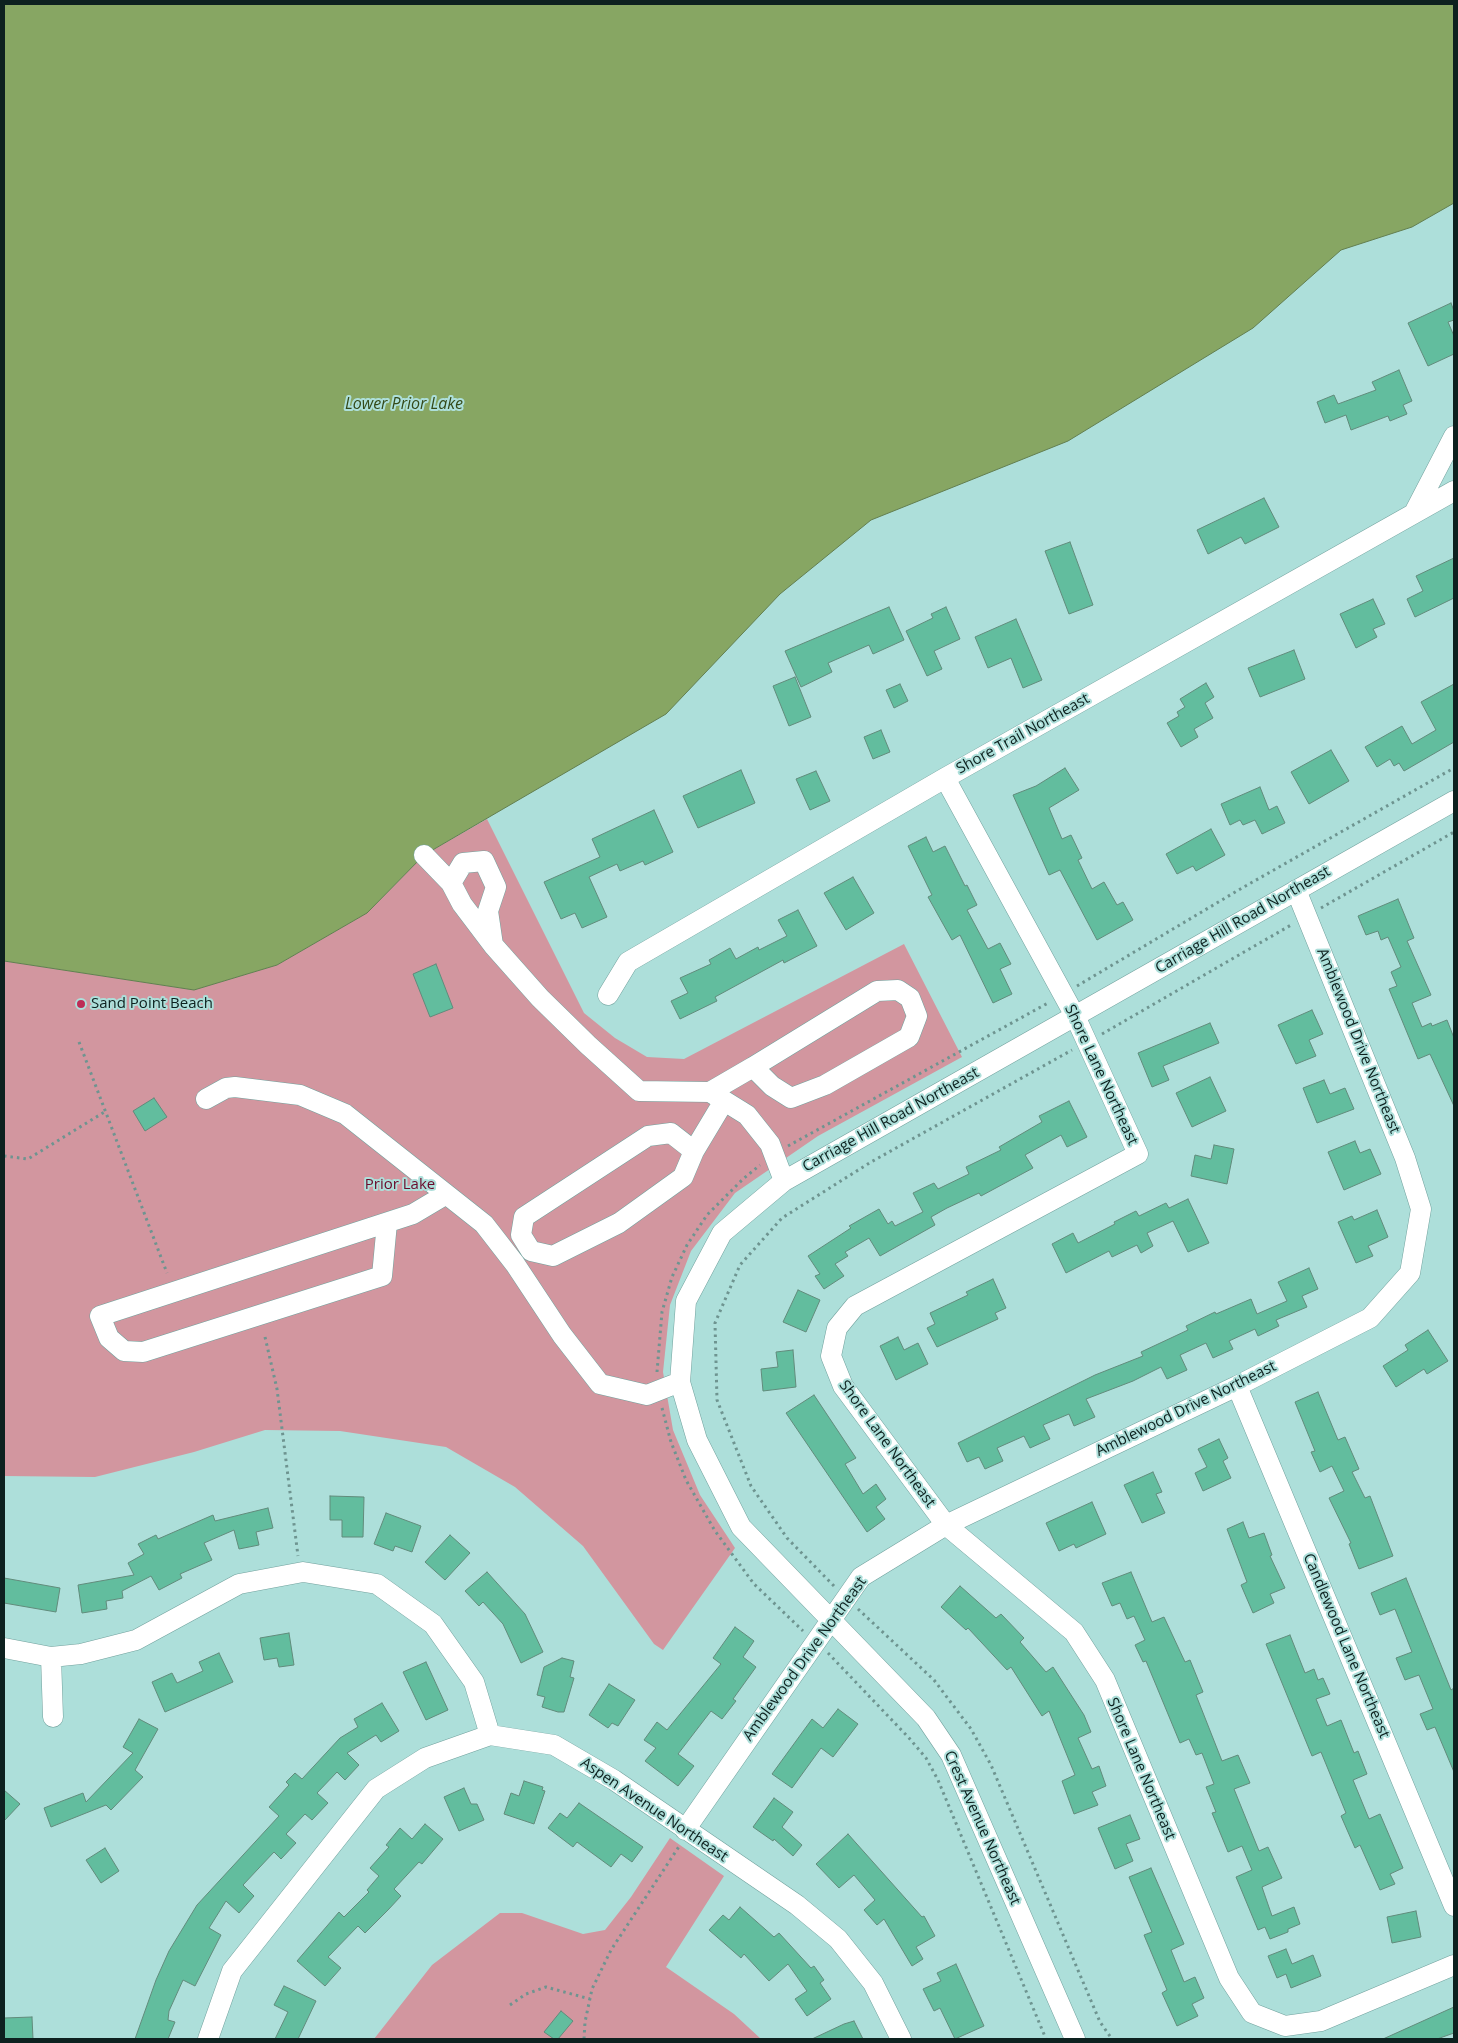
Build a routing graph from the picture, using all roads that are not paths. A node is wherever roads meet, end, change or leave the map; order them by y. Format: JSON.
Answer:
{"nodes":[{"id":1,"x":1454,"y":436,"type":"edge"},
{"id":2,"x":1454,"y":491,"type":"edge"},
{"id":3,"x":1414,"y":513,"type":"junction"},
{"id":4,"x":945,"y":778,"type":"junction"},
{"id":5,"x":1454,"y":801,"type":"edge"},
{"id":6,"x":424,"y":855,"type":"dead end"},
{"id":7,"x":451,"y":883,"type":"junction"},
{"id":8,"x":1296,"y":890,"type":"junction"},
{"id":9,"x":493,"y":945,"type":"junction"},
{"id":10,"x":608,"y":995,"type":"dead end"},
{"id":11,"x":1075,"y":1016,"type":"junction"},
{"id":12,"x":753,"y":1067,"type":"junction"},
{"id":13,"x":717,"y":1097,"type":"junction"},
{"id":14,"x":206,"y":1099,"type":"dead end"},
{"id":15,"x":694,"y":1151,"type":"junction"},
{"id":16,"x":784,"y":1181,"type":"junction"},
{"id":17,"x":445,"y":1195,"type":"junction"},
{"id":18,"x":387,"y":1223,"type":"junction"},
{"id":19,"x":680,"y":1382,"type":"junction"},
{"id":20,"x":1237,"y":1386,"type":"junction"},
{"id":21,"x":946,"y":1525,"type":"junction"},
{"id":22,"x":831,"y":1619,"type":"junction"},
{"id":23,"x":4,"y":1648,"type":"edge"},
{"id":24,"x":51,"y":1657,"type":"junction"},
{"id":25,"x":53,"y":1717,"type":"dead end"},
{"id":26,"x":490,"y":1735,"type":"junction"},
{"id":27,"x":687,"y":1831,"type":"junction"},
{"id":28,"x":1454,"y":1906,"type":"edge"},
{"id":29,"x":1454,"y":1965,"type":"edge"},
{"id":30,"x":208,"y":2039,"type":"edge"},
{"id":31,"x":901,"y":2039,"type":"edge"},
{"id":32,"x":1075,"y":2039,"type":"edge"}],
"edges":[{"from":1,"to":3,"type":"street"},
{"from":2,"to":3,"type":"street","name":"Shore Trail Northeast"},
{"from":3,"to":4,"type":"street","name":"Shore Trail Northeast"},
{"from":4,"to":10,"type":"street","name":"Shore Trail Northeast"},
{"from":4,"to":11,"type":"street","name":"Shore Lane Northeast"},
{"from":5,"to":8,"type":"street","name":"Carriage Hill Road Northeast"},
{"from":6,"to":7,"type":"street"},
{"from":7,"to":9,"type":"street"},
{"from":7,"to":9,"type":"street"},
{"from":8,"to":11,"type":"street","name":"Carriage Hill Road Northeast"},
{"from":8,"to":20,"type":"street","name":"Amblewood Drive Northeast"},
{"from":9,"to":13,"type":"street"},
{"from":11,"to":16,"type":"street","name":"Carriage Hill Road Northeast"},
{"from":11,"to":21,"type":"street","name":"Shore Lane Northeast"},
{"from":12,"to":12,"type":"street"},
{"from":12,"to":13,"type":"street"},
{"from":13,"to":15,"type":"street"},
{"from":13,"to":16,"type":"street"},
{"from":14,"to":17,"type":"street"},
{"from":15,"to":15,"type":"street"},
{"from":16,"to":19,"type":"street","name":"Carriage Hill Road Northeast"},
{"from":17,"to":18,"type":"street"},
{"from":17,"to":19,"type":"street"},
{"from":18,"to":18,"type":"street"},
{"from":19,"to":22,"type":"street","name":"Carriage Hill Road Northeast"},
{"from":20,"to":21,"type":"street","name":"Amblewood Drive Northeast"},
{"from":20,"to":28,"type":"street","name":"Candlewood Lane Northeast"},
{"from":21,"to":22,"type":"street","name":"Amblewood Drive Northeast"},
{"from":21,"to":29,"type":"street","name":"Shore Lane Northeast"},
{"from":22,"to":27,"type":"street","name":"Amblewood Drive Northeast"},
{"from":22,"to":32,"type":"street","name":"Crest Avenue Northeast"},
{"from":23,"to":24,"type":"street"},
{"from":24,"to":25,"type":"street"},
{"from":24,"to":26,"type":"street"},
{"from":26,"to":27,"type":"street","name":"Aspen Avenue Northeast"},
{"from":26,"to":30,"type":"street","name":"Aspen Avenue Northeast"},
{"from":27,"to":31,"type":"street","name":"Aspen Avenue Northeast"}]}
